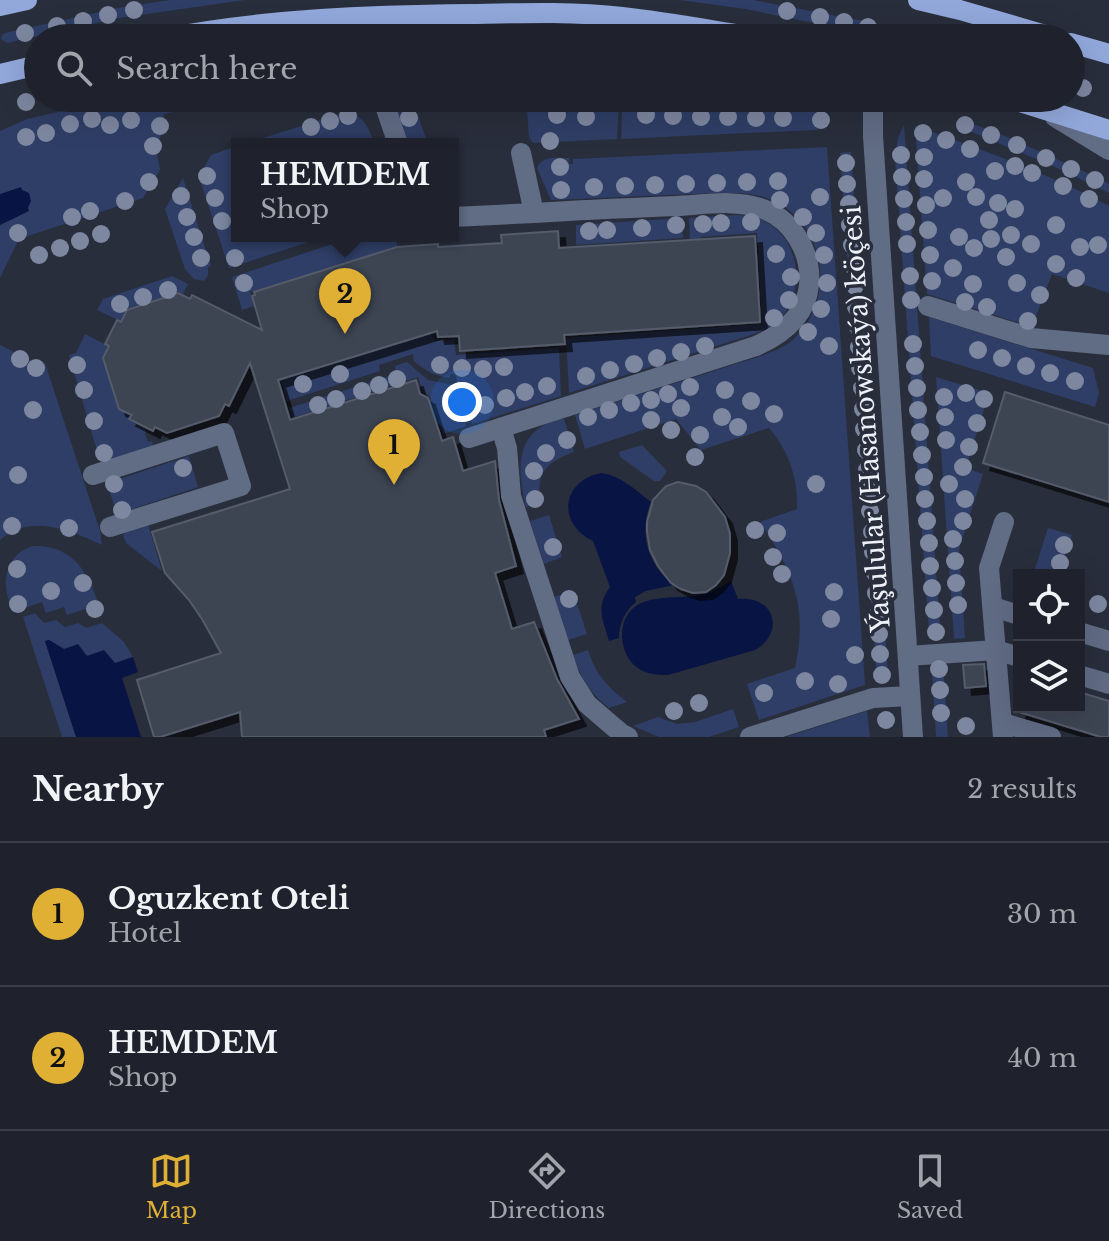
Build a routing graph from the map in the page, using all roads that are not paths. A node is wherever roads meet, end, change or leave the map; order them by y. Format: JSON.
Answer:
{"nodes":[{"id":1,"x":27,"y":0,"type":"edge"},
{"id":2,"x":918,"y":0,"type":"edge"},
{"id":3,"x":0,"y":6,"type":"edge"},
{"id":4,"x":255,"y":24,"type":"edge"},
{"id":5,"x":667,"y":24,"type":"edge"},
{"id":6,"x":1008,"y":24,"type":"edge"},
{"id":7,"x":1085,"y":47,"type":"edge"},
{"id":8,"x":1109,"y":54,"type":"edge"},
{"id":9,"x":24,"y":69,"type":"edge"},
{"id":10,"x":4,"y":74,"type":"edge"},
{"id":11,"x":387,"y":112,"type":"edge"},
{"id":12,"x":873,"y":112,"type":"edge"},
{"id":13,"x":1046,"y":112,"type":"edge"},
{"id":14,"x":1051,"y":112,"type":"edge"},
{"id":15,"x":1109,"y":130,"type":"edge"},
{"id":16,"x":396,"y":138,"type":"edge"},
{"id":17,"x":1109,"y":150,"type":"edge"},
{"id":18,"x":521,"y":153,"type":"dead end"},
{"id":19,"x":534,"y":213,"type":"junction"},
{"id":20,"x":459,"y":217,"type":"edge"},
{"id":21,"x":928,"y":306,"type":"dead end"},
{"id":22,"x":1109,"y":345,"type":"edge"},
{"id":23,"x":501,"y":428,"type":"junction"},
{"id":24,"x":469,"y":438,"type":"dead end"},
{"id":25,"x":93,"y":475,"type":"dead end"},
{"id":26,"x":1004,"y":522,"type":"dead end"},
{"id":27,"x":110,"y":527,"type":"dead end"},
{"id":28,"x":993,"y":607,"type":"junction"},
{"id":29,"x":1013,"y":613,"type":"edge"},
{"id":30,"x":1085,"y":634,"type":"edge"},
{"id":31,"x":1109,"y":641,"type":"edge"},
{"id":32,"x":996,"y":650,"type":"junction"},
{"id":33,"x":1013,"y":655,"type":"edge"},
{"id":34,"x":908,"y":656,"type":"junction"},
{"id":35,"x":1085,"y":677,"type":"edge"},
{"id":36,"x":1109,"y":684,"type":"edge"},
{"id":37,"x":910,"y":696,"type":"junction"},
{"id":38,"x":1003,"y":730,"type":"edge"},
{"id":39,"x":628,"y":737,"type":"edge"},
{"id":40,"x":750,"y":737,"type":"edge"},
{"id":41,"x":913,"y":737,"type":"edge"},
{"id":42,"x":1051,"y":737,"type":"edge"}],
"edges":[{"from":1,"to":3,"type":"main road"},
{"from":2,"to":6,"type":"main road"},
{"from":4,"to":5,"type":"main road"},
{"from":7,"to":8,"type":"main road"},
{"from":9,"to":10,"type":"main road"},
{"from":11,"to":16,"type":"street"},
{"from":12,"to":34,"type":"street","name":"Ýaşulular (Hasanowskaýa) köçesi"},
{"from":13,"to":17,"type":"street"},
{"from":14,"to":15,"type":"main road"},
{"from":18,"to":19,"type":"street"},
{"from":19,"to":20,"type":"street"},
{"from":19,"to":23,"type":"street"},
{"from":21,"to":22,"type":"street"},
{"from":23,"to":24,"type":"street"},
{"from":23,"to":39,"type":"street"},
{"from":25,"to":27,"type":"street"},
{"from":26,"to":28,"type":"street"},
{"from":28,"to":29,"type":"street"},
{"from":28,"to":32,"type":"street"},
{"from":30,"to":31,"type":"street"},
{"from":32,"to":33,"type":"street"},
{"from":32,"to":34,"type":"street"},
{"from":32,"to":38,"type":"street"},
{"from":34,"to":37,"type":"street","name":"Ýaşulular (Hasanowskaýa) köçesi"},
{"from":35,"to":36,"type":"street"},
{"from":37,"to":40,"type":"street"},
{"from":37,"to":41,"type":"street","name":"Ýaşulular (Hasanowskaýa) köçesi"},
{"from":38,"to":42,"type":"street"}]}
